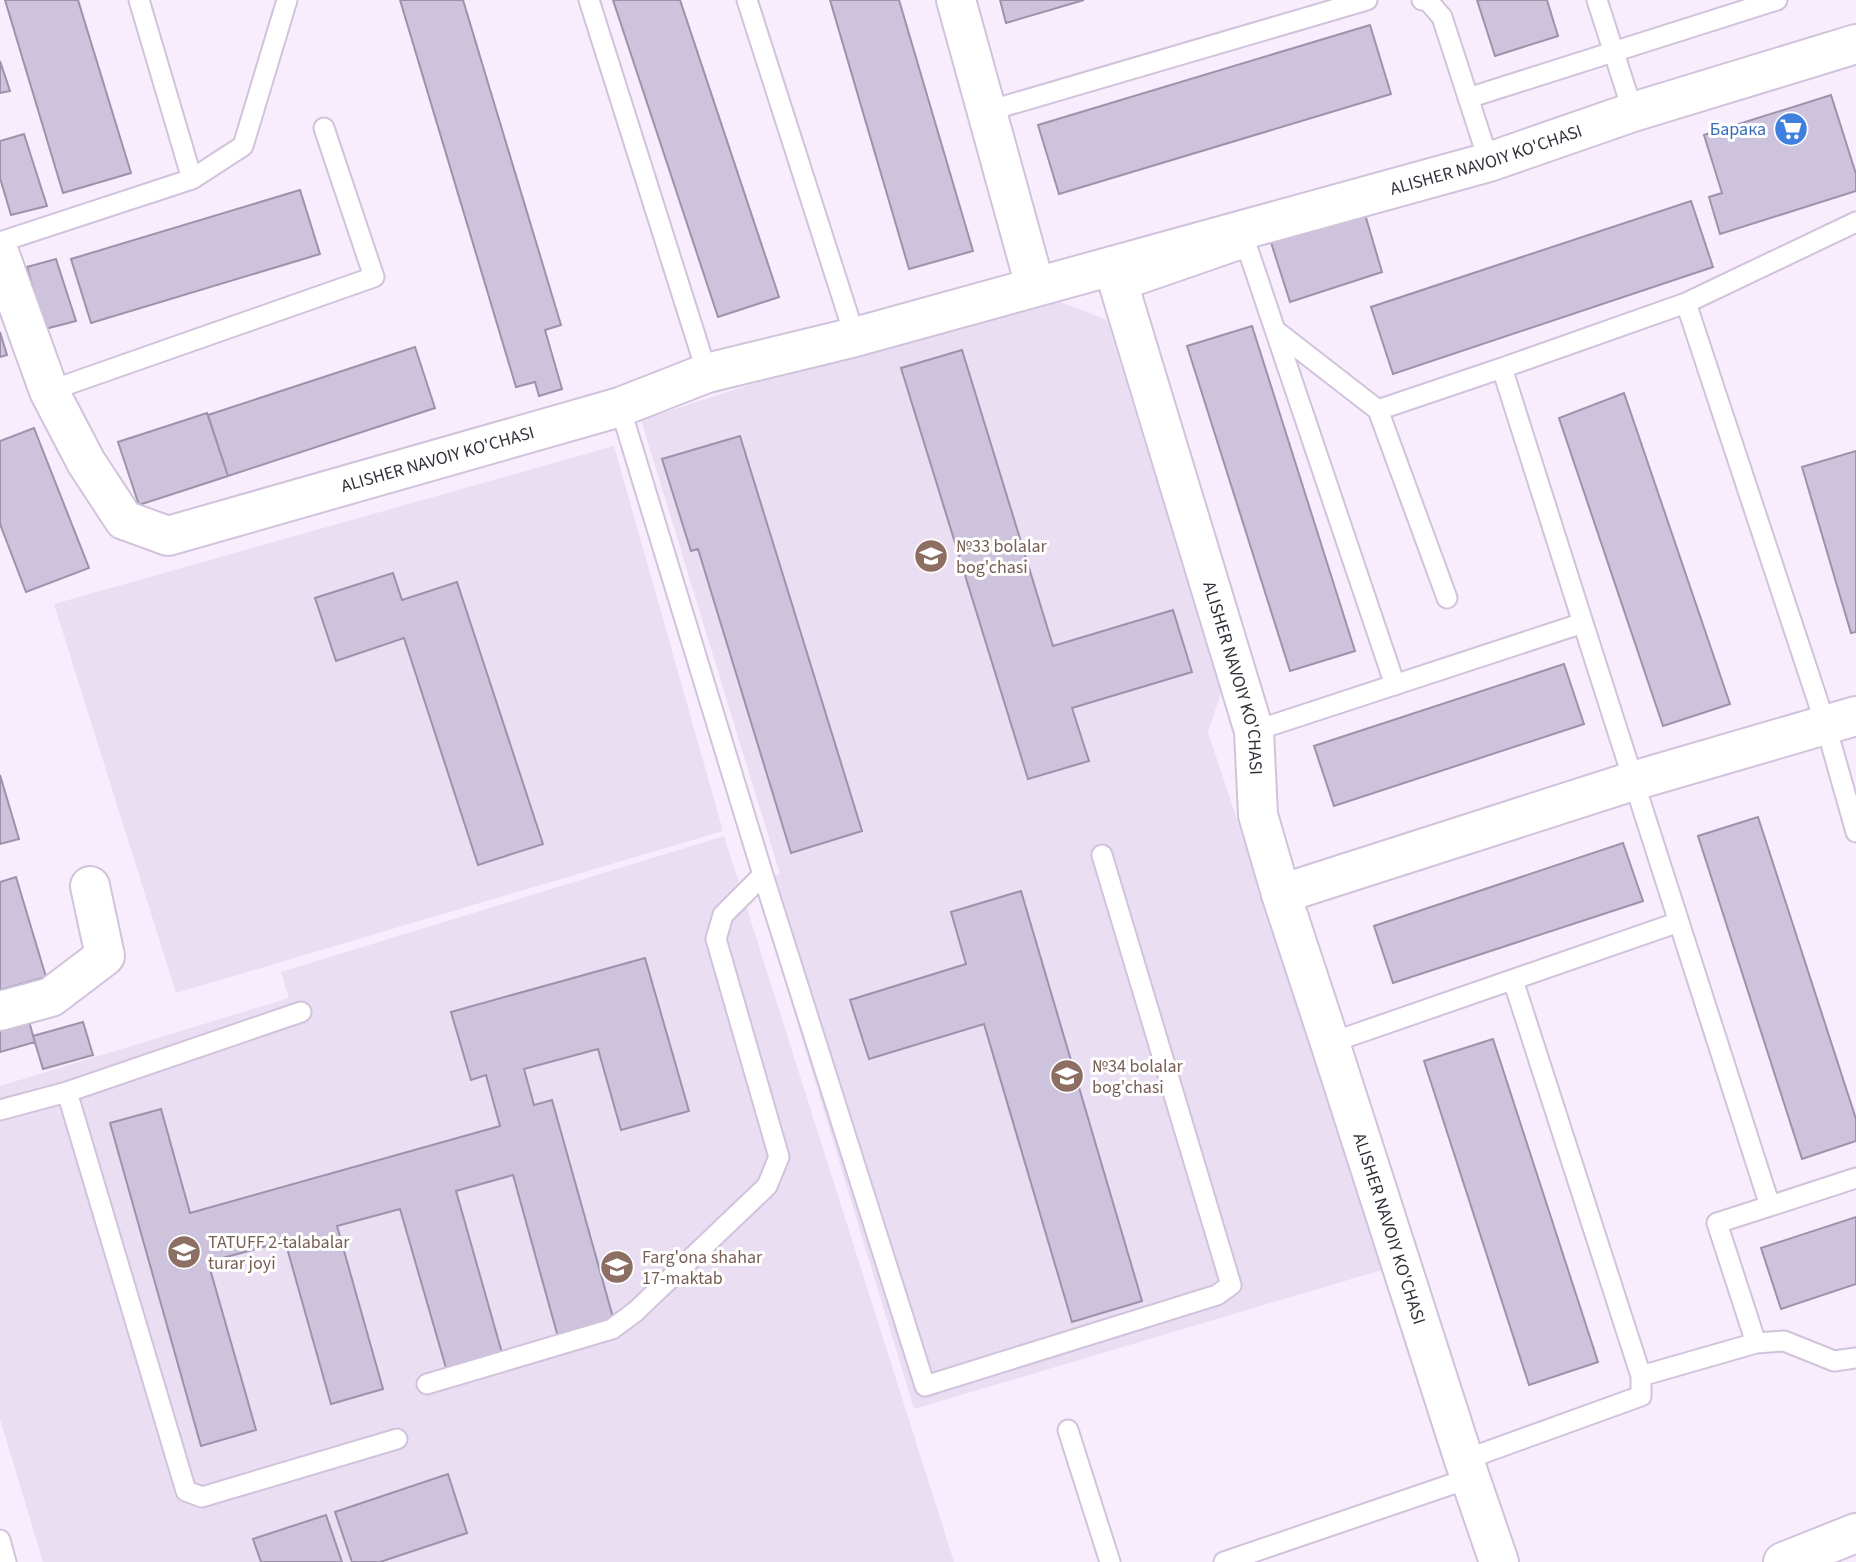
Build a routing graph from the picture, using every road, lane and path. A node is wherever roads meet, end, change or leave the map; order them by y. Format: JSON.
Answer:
{"nodes":[{"id":1,"x":139,"y":0,"type":"edge"},
{"id":2,"x":287,"y":0,"type":"edge"},
{"id":3,"x":589,"y":0,"type":"edge"},
{"id":4,"x":747,"y":0,"type":"edge"},
{"id":5,"x":956,"y":0,"type":"edge"},
{"id":6,"x":1367,"y":0,"type":"edge"},
{"id":7,"x":1422,"y":0,"type":"edge"},
{"id":8,"x":1597,"y":0,"type":"edge"},
{"id":9,"x":1777,"y":0,"type":"edge"},
{"id":10,"x":1856,"y":44,"type":"edge"},
{"id":11,"x":1614,"y":52,"type":"junction"},
{"id":12,"x":1468,"y":97,"type":"junction"},
{"id":13,"x":988,"y":111,"type":"junction"},
{"id":14,"x":1633,"y":112,"type":"junction"},
{"id":15,"x":324,"y":128,"type":"dead end"},
{"id":16,"x":1489,"y":162,"type":"junction"},
{"id":17,"x":192,"y":178,"type":"junction"},
{"id":18,"x":1856,"y":222,"type":"edge"},
{"id":19,"x":0,"y":242,"type":"edge"},
{"id":20,"x":0,"y":255,"type":"edge"},
{"id":21,"x":1116,"y":278,"type":"junction"},
{"id":22,"x":1035,"y":286,"type":"junction"},
{"id":23,"x":1686,"y":303,"type":"junction"},
{"id":24,"x":1275,"y":330,"type":"junction"},
{"id":25,"x":855,"y":337,"type":"junction"},
{"id":26,"x":1502,"y":368,"type":"junction"},
{"id":27,"x":707,"y":373,"type":"junction"},
{"id":28,"x":49,"y":391,"type":"junction"},
{"id":29,"x":620,"y":407,"type":"junction"},
{"id":30,"x":1378,"y":410,"type":"junction"},
{"id":31,"x":1447,"y":598,"type":"dead end"},
{"id":32,"x":1583,"y":623,"type":"junction"},
{"id":33,"x":1395,"y":685,"type":"junction"},
{"id":34,"x":1841,"y":721,"type":"edge"},
{"id":35,"x":1254,"y":731,"type":"junction"},
{"id":36,"x":1633,"y":781,"type":"junction"},
{"id":37,"x":1856,"y":832,"type":"edge"},
{"id":38,"x":1102,"y":855,"type":"dead end"},
{"id":39,"x":763,"y":875,"type":"junction"},
{"id":40,"x":90,"y":886,"type":"dead end"},
{"id":41,"x":1280,"y":894,"type":"junction"},
{"id":42,"x":1679,"y":922,"type":"junction"},
{"id":43,"x":1513,"y":981,"type":"junction"},
{"id":44,"x":0,"y":1011,"type":"edge"},
{"id":45,"x":301,"y":1012,"type":"dead end"},
{"id":46,"x":1330,"y":1043,"type":"junction"},
{"id":47,"x":68,"y":1092,"type":"junction"},
{"id":48,"x":0,"y":1110,"type":"edge"},
{"id":49,"x":1856,"y":1178,"type":"edge"},
{"id":50,"x":1770,"y":1206,"type":"junction"},
{"id":51,"x":1756,"y":1343,"type":"junction"},
{"id":52,"x":1856,"y":1358,"type":"edge"},
{"id":53,"x":1641,"y":1376,"type":"junction"},
{"id":54,"x":427,"y":1384,"type":"dead end"},
{"id":55,"x":1068,"y":1430,"type":"dead end"},
{"id":56,"x":397,"y":1439,"type":"dead end"},
{"id":57,"x":1467,"y":1469,"type":"junction"},
{"id":58,"x":1856,"y":1533,"type":"edge"},
{"id":59,"x":0,"y":1540,"type":"edge"},
{"id":60,"x":6,"y":1562,"type":"edge"},
{"id":61,"x":1110,"y":1562,"type":"edge"},
{"id":62,"x":1224,"y":1562,"type":"edge"},
{"id":63,"x":1500,"y":1562,"type":"edge"},
{"id":64,"x":1783,"y":1562,"type":"edge"}],
"edges":[{"from":1,"to":17,"type":"lane"},
{"from":2,"to":17,"type":"lane"},
{"from":3,"to":27,"type":"lane"},
{"from":4,"to":25,"type":"lane"},
{"from":5,"to":13,"type":"street"},
{"from":6,"to":13,"type":"lane"},
{"from":7,"to":12,"type":"lane"},
{"from":8,"to":11,"type":"lane"},
{"from":9,"to":11,"type":"lane"},
{"from":10,"to":14,"type":"street","name":"ALISHER NAVOIY KO'CHASI"},
{"from":11,"to":12,"type":"lane"},
{"from":11,"to":14,"type":"lane"},
{"from":12,"to":16,"type":"lane"},
{"from":13,"to":22,"type":"street"},
{"from":14,"to":16,"type":"street","name":"ALISHER NAVOIY KO'CHASI"},
{"from":15,"to":28,"type":"lane"},
{"from":16,"to":21,"type":"street","name":"ALISHER NAVOIY KO'CHASI"},
{"from":17,"to":19,"type":"lane"},
{"from":18,"to":23,"type":"lane"},
{"from":20,"to":28,"type":"street","name":"ALISHER NAVOIY KO'CHASI"},
{"from":21,"to":22,"type":"street","name":"ALISHER NAVOIY KO'CHASI"},
{"from":21,"to":24,"type":"lane"},
{"from":21,"to":35,"type":"street","name":"ALISHER NAVOIY KO'CHASI"},
{"from":22,"to":25,"type":"street","name":"ALISHER NAVOIY KO'CHASI"},
{"from":23,"to":26,"type":"lane"},
{"from":23,"to":34,"type":"lane"},
{"from":24,"to":30,"type":"lane"},
{"from":24,"to":33,"type":"lane"},
{"from":25,"to":27,"type":"street","name":"ALISHER NAVOIY KO'CHASI"},
{"from":26,"to":30,"type":"lane"},
{"from":26,"to":32,"type":"lane"},
{"from":27,"to":29,"type":"street","name":"ALISHER NAVOIY KO'CHASI"},
{"from":28,"to":29,"type":"street","name":"ALISHER NAVOIY KO'CHASI"},
{"from":29,"to":39,"type":"lane"},
{"from":30,"to":31,"type":"lane"},
{"from":32,"to":33,"type":"lane"},
{"from":32,"to":36,"type":"lane"},
{"from":33,"to":35,"type":"lane"},
{"from":34,"to":36,"type":"street"},
{"from":34,"to":37,"type":"lane"},
{"from":35,"to":41,"type":"street","name":"ALISHER NAVOIY KO'CHASI"},
{"from":36,"to":41,"type":"street"},
{"from":36,"to":42,"type":"lane"},
{"from":38,"to":39,"type":"lane"},
{"from":39,"to":54,"type":"lane"},
{"from":40,"to":44,"type":"street"},
{"from":41,"to":46,"type":"street","name":"ALISHER NAVOIY KO'CHASI"},
{"from":42,"to":43,"type":"lane"},
{"from":42,"to":50,"type":"lane"},
{"from":43,"to":46,"type":"lane"},
{"from":43,"to":53,"type":"lane"},
{"from":45,"to":47,"type":"lane"},
{"from":46,"to":57,"type":"street","name":"ALISHER NAVOIY KO'CHASI"},
{"from":47,"to":48,"type":"lane"},
{"from":47,"to":56,"type":"lane"},
{"from":49,"to":50,"type":"lane"},
{"from":50,"to":51,"type":"lane"},
{"from":51,"to":52,"type":"lane"},
{"from":51,"to":53,"type":"lane"},
{"from":53,"to":57,"type":"lane"},
{"from":55,"to":61,"type":"lane"},
{"from":57,"to":62,"type":"lane"},
{"from":57,"to":63,"type":"street","name":"ALISHER NAVOIY KO'CHASI"},
{"from":58,"to":64,"type":"street"},
{"from":59,"to":60,"type":"lane"}]}
